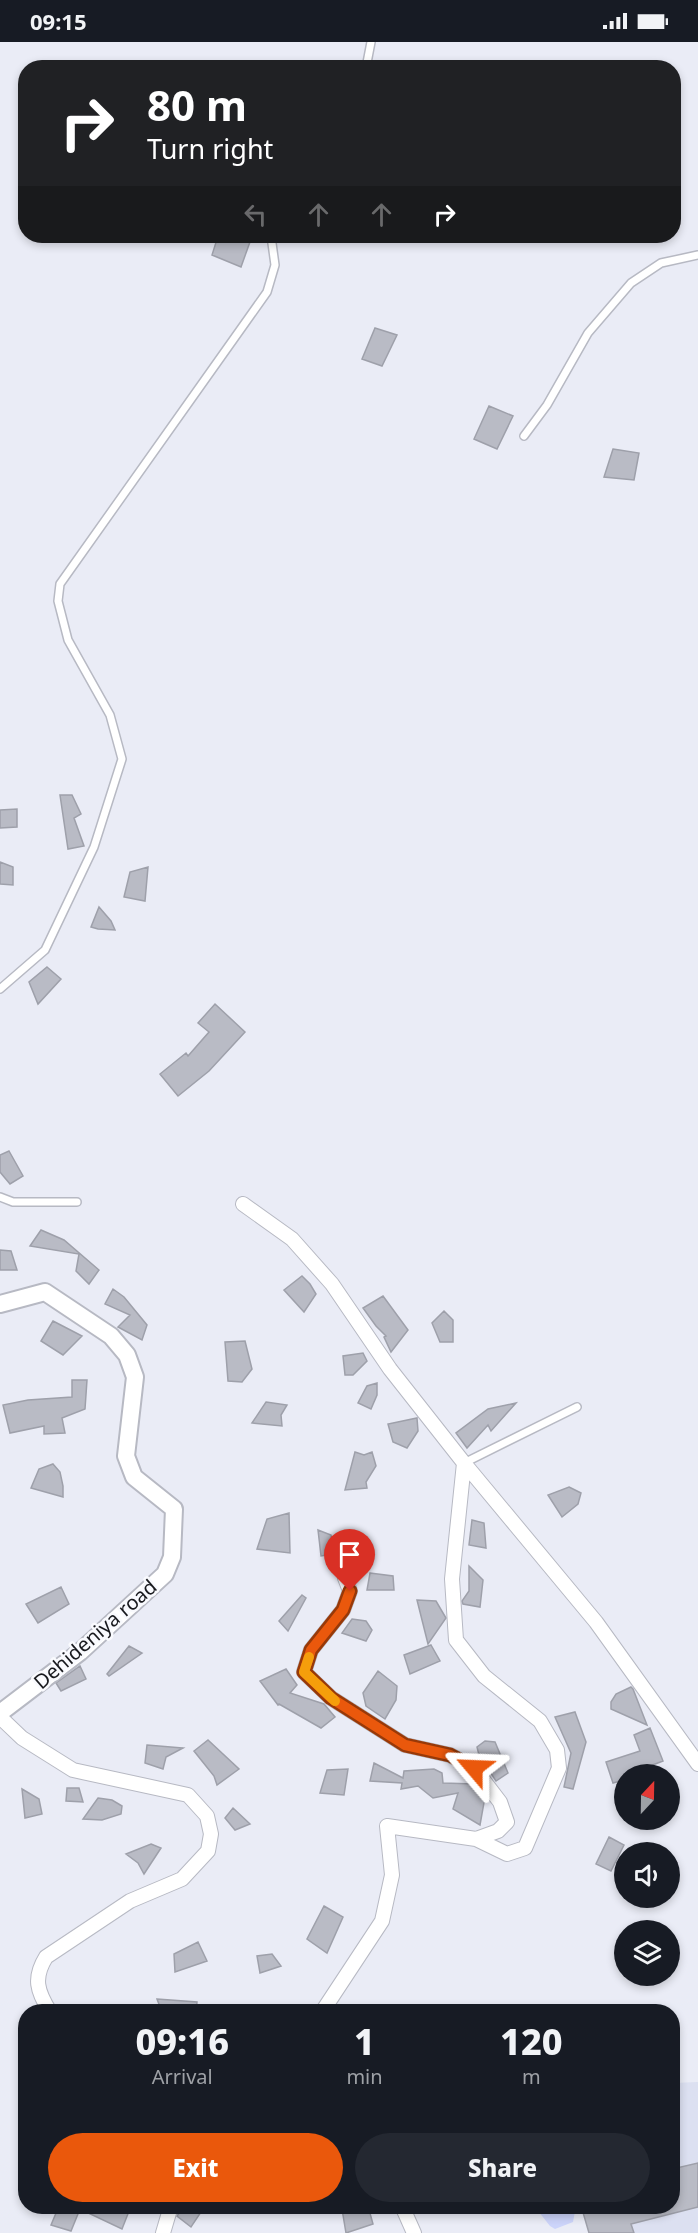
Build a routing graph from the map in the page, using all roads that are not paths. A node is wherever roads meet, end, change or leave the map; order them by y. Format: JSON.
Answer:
{"nodes":[{"id":1,"x":371,"y":42,"type":"edge"},
{"id":2,"x":368,"y":60,"type":"edge"},
{"id":3,"x":272,"y":243,"type":"edge"},
{"id":4,"x":698,"y":255,"type":"edge"},
{"id":5,"x":524,"y":436,"type":"dead end"},
{"id":6,"x":0,"y":988,"type":"edge"},
{"id":7,"x":0,"y":1197,"type":"edge"},
{"id":8,"x":76,"y":1202,"type":"dead end"},
{"id":9,"x":243,"y":1204,"type":"dead end"},
{"id":10,"x":0,"y":1304,"type":"edge"},
{"id":11,"x":577,"y":1407,"type":"dead end"},
{"id":12,"x":464,"y":1463,"type":"junction"},
{"id":13,"x":345,"y":1578,"type":"dead end"},
{"id":14,"x":0,"y":1715,"type":"edge"},
{"id":15,"x":698,"y":1764,"type":"edge"},
{"id":16,"x":476,"y":1839,"type":"junction"},
{"id":17,"x":46,"y":2004,"type":"edge"},
{"id":18,"x":327,"y":2004,"type":"edge"},
{"id":19,"x":169,"y":2214,"type":"edge"},
{"id":20,"x":406,"y":2214,"type":"edge"},
{"id":21,"x":163,"y":2233,"type":"edge"},
{"id":22,"x":414,"y":2233,"type":"edge"}],
"edges":[{"from":1,"to":2,"type":"lane"},
{"from":3,"to":6,"type":"lane"},
{"from":4,"to":5,"type":"lane"},
{"from":7,"to":8,"type":"lane"},
{"from":9,"to":12,"type":"street"},
{"from":10,"to":14,"type":"street","name":"Dehideniya road"},
{"from":11,"to":12,"type":"lane"},
{"from":12,"to":15,"type":"street"},
{"from":12,"to":16,"type":"street"},
{"from":13,"to":16,"type":"street"},
{"from":14,"to":17,"type":"street"},
{"from":16,"to":18,"type":"street"},
{"from":19,"to":21,"type":"street"},
{"from":20,"to":22,"type":"street"}]}
